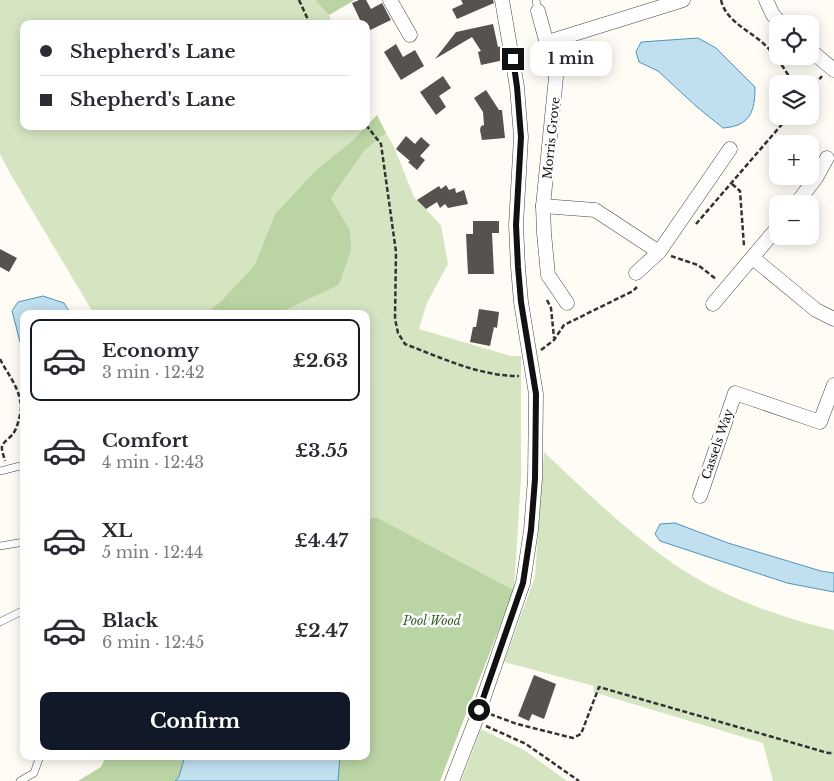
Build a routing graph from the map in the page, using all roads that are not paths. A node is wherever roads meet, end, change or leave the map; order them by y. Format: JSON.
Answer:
{"nodes":[{"id":1,"x":390,"y":0,"type":"edge"},
{"id":2,"x":502,"y":0,"type":"edge"},
{"id":3,"x":683,"y":0,"type":"edge"},
{"id":4,"x":766,"y":0,"type":"edge"},
{"id":5,"x":654,"y":4,"type":"edge"},
{"id":6,"x":537,"y":6,"type":"edge"},
{"id":7,"x":773,"y":15,"type":"edge"},
{"id":8,"x":410,"y":35,"type":"dead end"},
{"id":9,"x":548,"y":42,"type":"junction"},
{"id":10,"x":819,"y":57,"type":"edge"},
{"id":11,"x":832,"y":68,"type":"edge"},
{"id":12,"x":730,"y":149,"type":"dead end"},
{"id":13,"x":827,"y":158,"type":"dead end"},
{"id":14,"x":803,"y":195,"type":"edge"},
{"id":15,"x":544,"y":206,"type":"junction"},
{"id":16,"x":769,"y":238,"type":"edge"},
{"id":17,"x":659,"y":252,"type":"junction"},
{"id":18,"x":753,"y":258,"type":"junction"},
{"id":19,"x":636,"y":273,"type":"dead end"},
{"id":20,"x":567,"y":303,"type":"dead end"},
{"id":21,"x":713,"y":304,"type":"dead end"},
{"id":22,"x":834,"y":319,"type":"edge"},
{"id":23,"x":834,"y":385,"type":"edge"},
{"id":24,"x":20,"y":466,"type":"edge"},
{"id":25,"x":0,"y":471,"type":"edge"},
{"id":26,"x":700,"y":496,"type":"dead end"},
{"id":27,"x":20,"y":543,"type":"edge"},
{"id":28,"x":0,"y":546,"type":"edge"},
{"id":29,"x":20,"y":612,"type":"edge"},
{"id":30,"x":0,"y":622,"type":"edge"},
{"id":31,"x":39,"y":760,"type":"edge"},
{"id":32,"x":20,"y":781,"type":"edge"},
{"id":33,"x":452,"y":781,"type":"edge"}],
"edges":[{"from":1,"to":8,"type":"street"},
{"from":2,"to":33,"type":"street"},
{"from":3,"to":5,"type":"street"},
{"from":4,"to":7,"type":"street"},
{"from":5,"to":9,"type":"street"},
{"from":6,"to":9,"type":"street","name":"Morris Grove"},
{"from":9,"to":15,"type":"street","name":"Morris Grove"},
{"from":10,"to":11,"type":"street"},
{"from":12,"to":17,"type":"street"},
{"from":13,"to":14,"type":"street"},
{"from":15,"to":17,"type":"street"},
{"from":15,"to":20,"type":"street","name":"Morris Grove"},
{"from":16,"to":18,"type":"street"},
{"from":17,"to":19,"type":"street"},
{"from":18,"to":21,"type":"street"},
{"from":18,"to":22,"type":"street"},
{"from":23,"to":26,"type":"street","name":"Cassels Way"},
{"from":24,"to":25,"type":"lane"},
{"from":27,"to":28,"type":"lane"},
{"from":29,"to":30,"type":"lane"},
{"from":31,"to":32,"type":"lane"}]}
